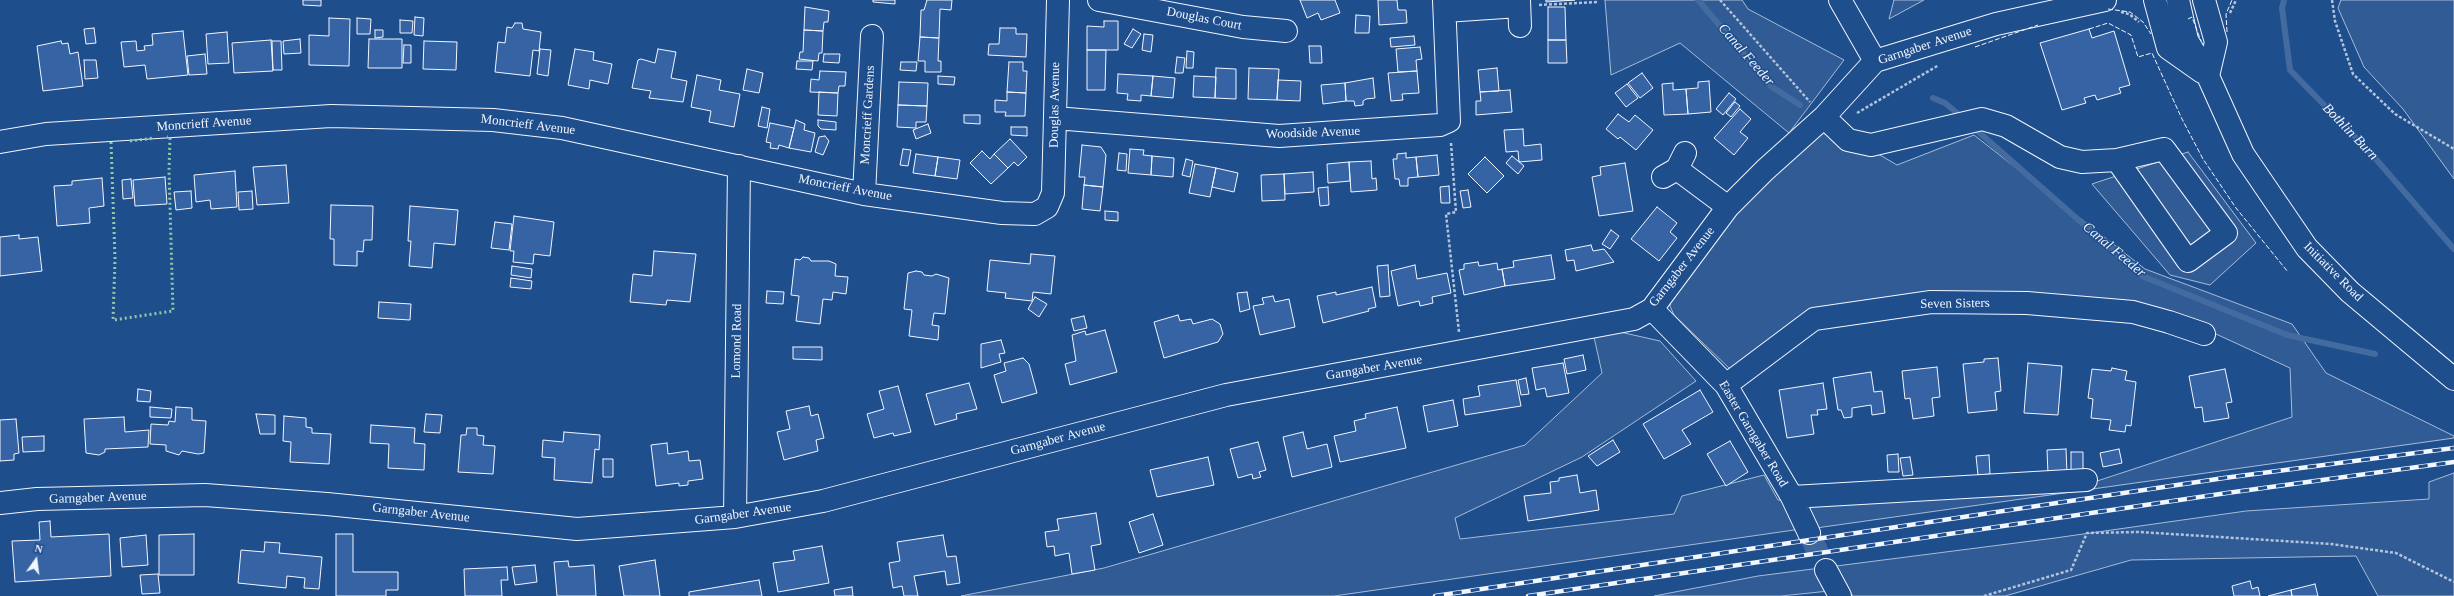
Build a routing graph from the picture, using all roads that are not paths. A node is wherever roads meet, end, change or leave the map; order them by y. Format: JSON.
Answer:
{"nodes":[{"id":1,"x":1058,"y":0,"type":"edge"},
{"id":2,"x":1099,"y":0,"type":"edge"},
{"id":3,"x":1840,"y":0,"type":"edge"},
{"id":4,"x":2044,"y":0,"type":"edge"},
{"id":5,"x":2155,"y":0,"type":"edge"},
{"id":6,"x":2178,"y":0,"type":"edge"},
{"id":7,"x":2204,"y":0,"type":"edge"},
{"id":8,"x":1444,"y":6,"type":"edge"},
{"id":9,"x":2109,"y":6,"type":"edge"},
{"id":10,"x":1519,"y":11,"type":"edge"},
{"id":11,"x":1996,"y":24,"type":"junction"},
{"id":12,"x":1286,"y":31,"type":"dead end"},
{"id":13,"x":872,"y":36,"type":"dead end"},
{"id":14,"x":1875,"y":61,"type":"junction"},
{"id":15,"x":2208,"y":76,"type":"junction"},
{"id":16,"x":1824,"y":117,"type":"junction"},
{"id":17,"x":1055,"y":118,"type":"junction"},
{"id":18,"x":0,"y":142,"type":"edge"},
{"id":19,"x":2117,"y":160,"type":"junction"},
{"id":20,"x":739,"y":166,"type":"junction"},
{"id":21,"x":1675,"y":166,"type":"dead end"},
{"id":22,"x":864,"y":194,"type":"junction"},
{"id":23,"x":1047,"y":207,"type":"joint"},
{"id":24,"x":1728,"y":207,"type":"junction"},
{"id":25,"x":1652,"y":309,"type":"junction"},
{"id":26,"x":2204,"y":334,"type":"dead end"},
{"id":27,"x":2454,"y":379,"type":"edge"},
{"id":28,"x":1726,"y":385,"type":"junction"},
{"id":29,"x":2086,"y":480,"type":"dead end"},
{"id":30,"x":1792,"y":497,"type":"junction"},
{"id":31,"x":0,"y":503,"type":"edge"},
{"id":32,"x":735,"y":517,"type":"junction"},
{"id":33,"x":1809,"y":533,"type":"tunnel mouth"},
{"id":34,"x":1826,"y":570,"type":"tunnel mouth"},
{"id":35,"x":1840,"y":596,"type":"edge"}],
"edges":[{"from":1,"to":17,"type":"street","name":"Douglas Avenue"},
{"from":2,"to":12,"type":"street","name":"Douglas Court"},
{"from":3,"to":14,"type":"street"},
{"from":4,"to":11,"type":"street","name":"Garngaber Avenue"},
{"from":5,"to":15,"type":"street"},
{"from":6,"to":15,"type":"street","name":"Initiative Road"},
{"from":7,"to":15,"type":"street"},
{"from":8,"to":10,"type":"street"},
{"from":8,"to":17,"type":"street","name":"Woodside Avenue"},
{"from":9,"to":11,"type":"street","name":"Garngaber Avenue"},
{"from":11,"to":14,"type":"street","name":"Garngaber Avenue"},
{"from":13,"to":22,"type":"street","name":"Moncrieff Gardens"},
{"from":14,"to":16,"type":"street","name":"Garngaber Avenue"},
{"from":15,"to":27,"type":"street","name":"Initiative Road"},
{"from":16,"to":19,"type":"street"},
{"from":16,"to":24,"type":"street","name":"Garngaber Avenue"},
{"from":17,"to":23,"type":"street","name":"Douglas Avenue"},
{"from":18,"to":20,"type":"street","name":"Moncrieff Avenue"},
{"from":19,"to":19,"type":"street"},
{"from":20,"to":22,"type":"street","name":"Moncrieff Avenue"},
{"from":20,"to":32,"type":"street","name":"Lomond Road"},
{"from":21,"to":24,"type":"street"},
{"from":22,"to":23,"type":"street","name":"Moncrieff Avenue"},
{"from":24,"to":25,"type":"street","name":"Garngaber Avenue"},
{"from":25,"to":28,"type":"street","name":"Easter Garngaber Road"},
{"from":25,"to":32,"type":"street","name":"Garngaber Avenue"},
{"from":26,"to":28,"type":"street","name":"Seven Sisters"},
{"from":28,"to":30,"type":"street","name":"Easter Garngaber Road"},
{"from":29,"to":30,"type":"street"},
{"from":30,"to":33,"type":"street","name":"Easter Garngaber Road"},
{"from":31,"to":32,"type":"street","name":"Garngaber Avenue"},
{"from":34,"to":35,"type":"street"}]}
